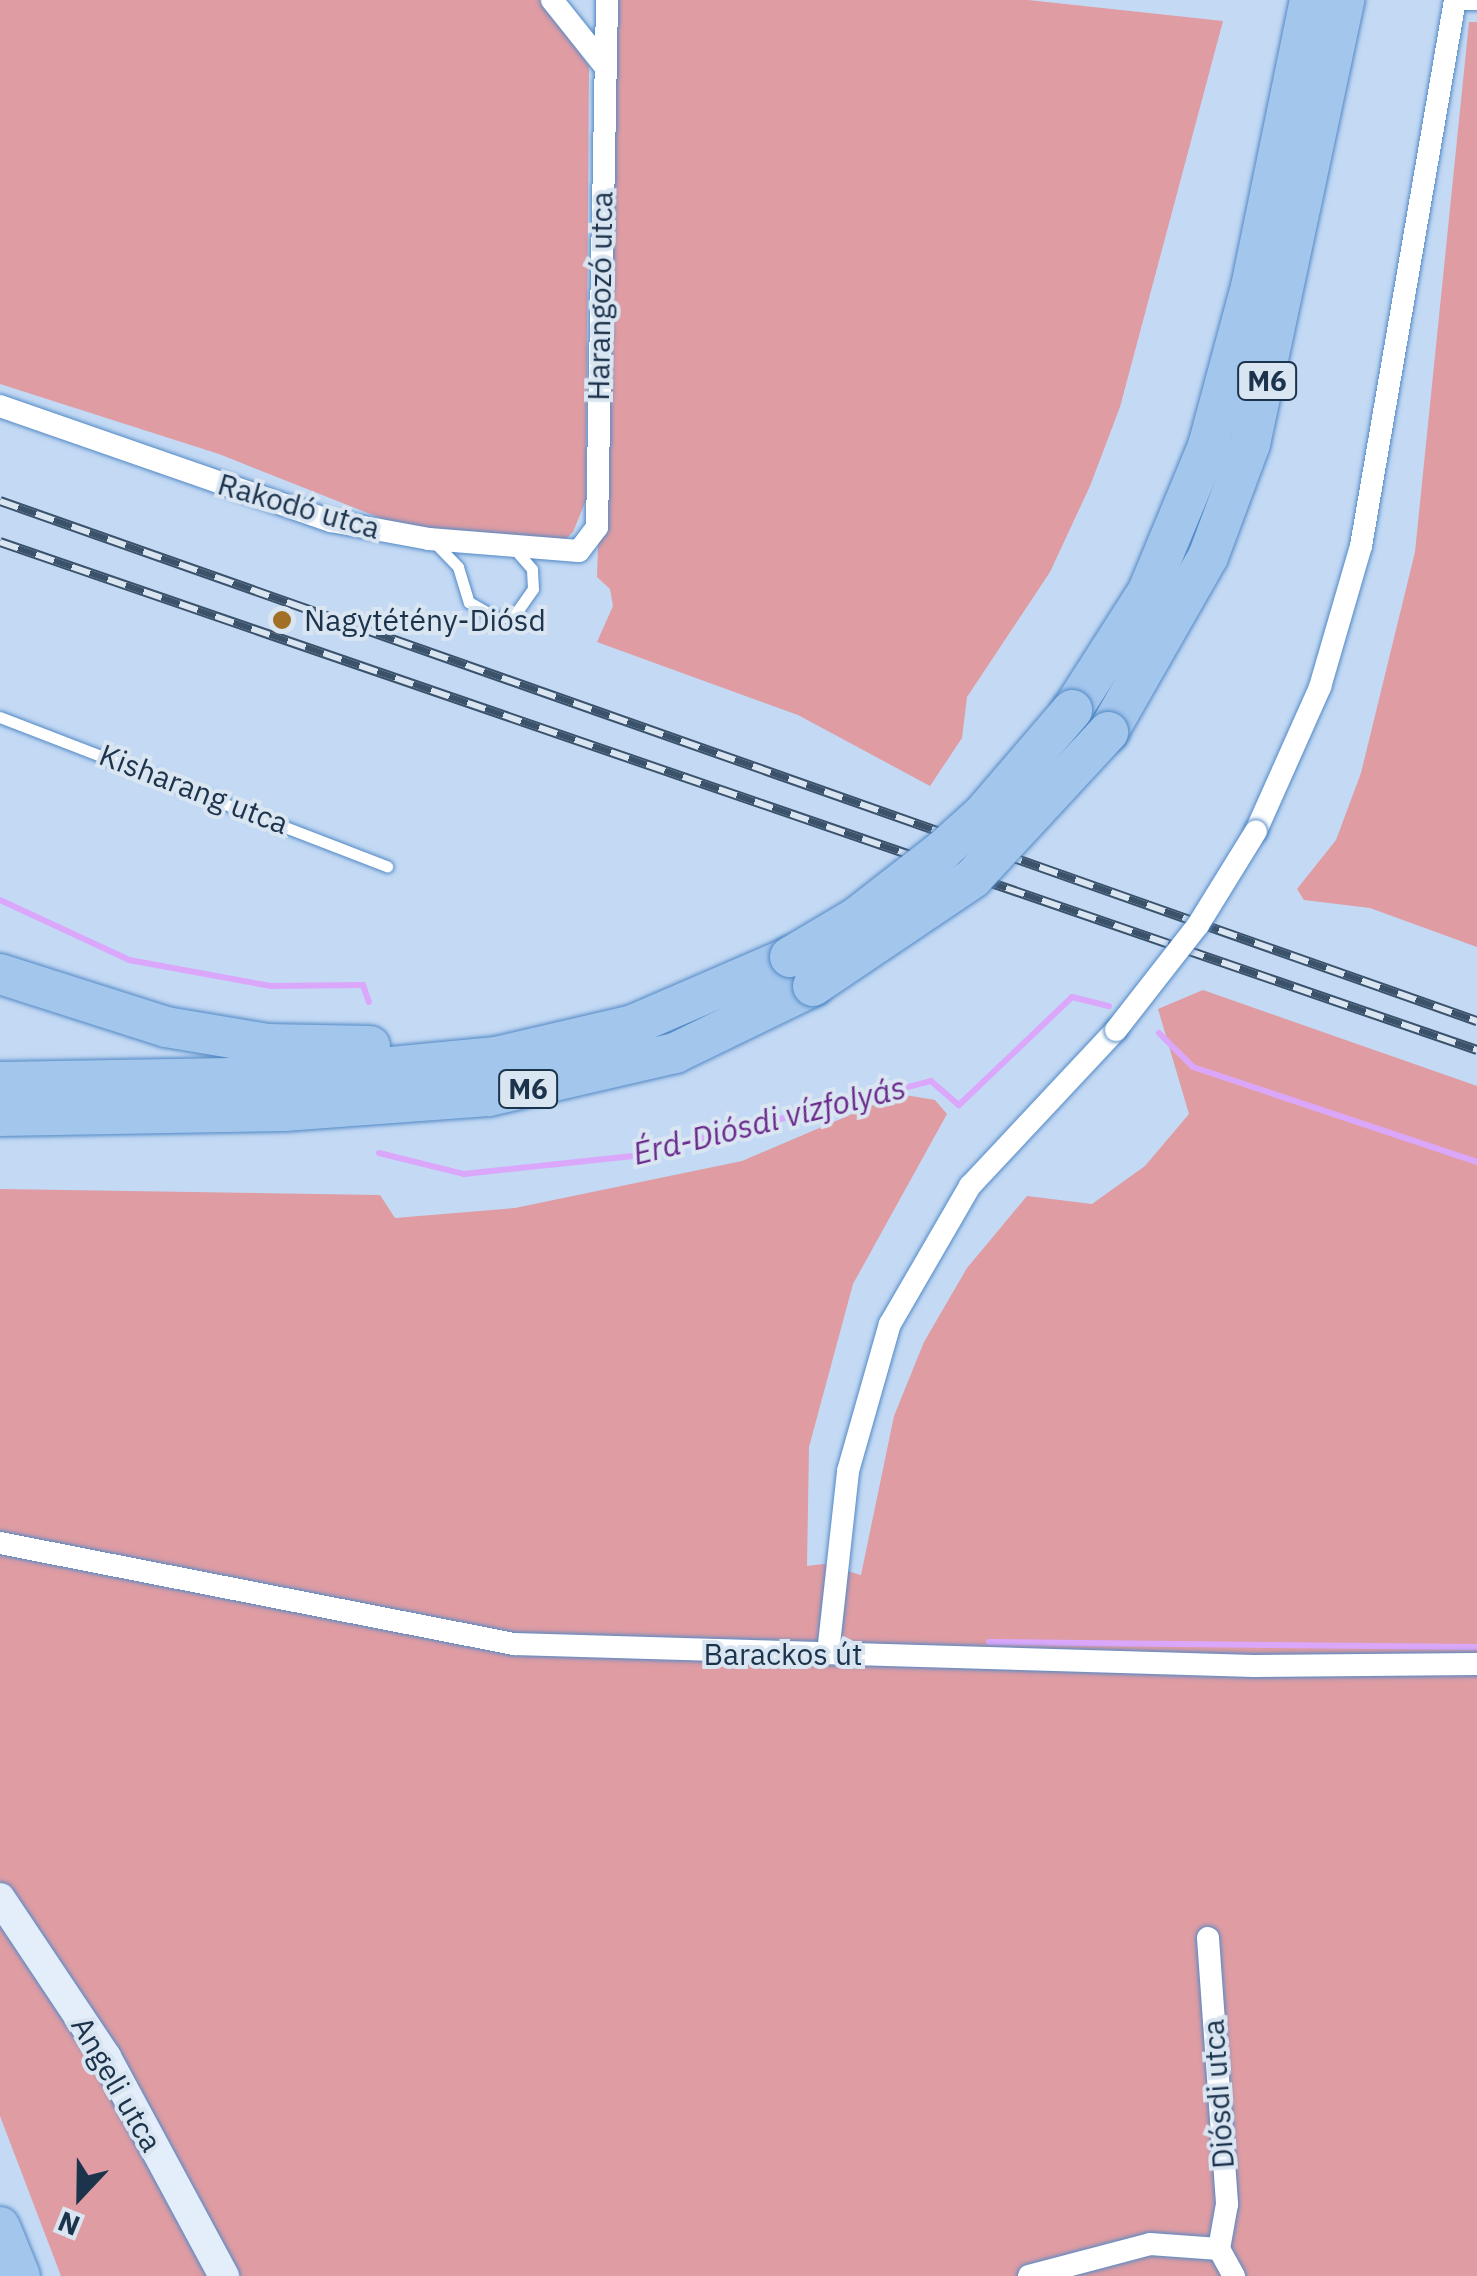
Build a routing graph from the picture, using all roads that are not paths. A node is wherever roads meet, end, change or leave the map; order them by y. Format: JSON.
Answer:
{"nodes":[{"id":1,"x":552,"y":0,"type":"edge"},
{"id":2,"x":607,"y":0,"type":"edge"},
{"id":3,"x":1310,"y":0,"type":"edge"},
{"id":4,"x":1344,"y":0,"type":"edge"},
{"id":5,"x":1462,"y":3,"type":"edge"},
{"id":6,"x":604,"y":64,"type":"junction"},
{"id":7,"x":0,"y":406,"type":"edge"},
{"id":8,"x":596,"y":528,"type":"joint"},
{"id":9,"x":429,"y":539,"type":"junction"},
{"id":10,"x":512,"y":547,"type":"junction"},
{"id":11,"x":0,"y":718,"type":"edge"},
{"id":12,"x":387,"y":866,"type":"dead end"},
{"id":13,"x":801,"y":972,"type":"junction"},
{"id":14,"x":0,"y":974,"type":"edge"},
{"id":15,"x":633,"y":1025,"type":"junction"},
{"id":16,"x":0,"y":1082,"type":"edge"},
{"id":17,"x":84,"y":1115,"type":"junction"},
{"id":18,"x":0,"y":1116,"type":"edge"},
{"id":19,"x":0,"y":1129,"type":"edge"},
{"id":20,"x":0,"y":1531,"type":"edge"},
{"id":21,"x":0,"y":1543,"type":"edge"},
{"id":22,"x":97,"y":1560,"type":"junction"},
{"id":23,"x":828,"y":1653,"type":"junction"},
{"id":24,"x":1477,"y":1664,"type":"edge"},
{"id":25,"x":0,"y":1898,"type":"edge"},
{"id":26,"x":1208,"y":1938,"type":"dead end"},
{"id":27,"x":0,"y":2227,"type":"edge"},
{"id":28,"x":1219,"y":2249,"type":"junction"},
{"id":29,"x":20,"y":2276,"type":"edge"},
{"id":30,"x":224,"y":2276,"type":"edge"},
{"id":31,"x":1029,"y":2276,"type":"edge"},
{"id":32,"x":1234,"y":2276,"type":"edge"}],
"edges":[{"from":1,"to":6,"type":"street"},
{"from":2,"to":6,"type":"street","name":"Harangozó utca"},
{"from":3,"to":13,"type":"highway","number":"M6","bridge":true},
{"from":4,"to":13,"type":"highway","number":"M6","bridge":true},
{"from":5,"to":23,"type":"street","bridge":true},
{"from":6,"to":8,"type":"street","name":"Harangozó utca"},
{"from":7,"to":9,"type":"street","name":"Rakodó utca"},
{"from":8,"to":10,"type":"street","name":"Rakodó utca"},
{"from":9,"to":10,"type":"street","name":"Rakodó utca"},
{"from":9,"to":10,"type":"lane"},
{"from":11,"to":12,"type":"lane","name":"Kisharang utca"},
{"from":13,"to":15,"type":"highway","number":"M6"},
{"from":13,"to":17,"type":"highway","number":"M6"},
{"from":14,"to":15,"type":"highway"},
{"from":15,"to":16,"type":"highway"},
{"from":17,"to":18,"type":"highway"},
{"from":17,"to":19,"type":"highway"},
{"from":20,"to":22,"type":"street","name":"Barackos út"},
{"from":21,"to":22,"type":"street","name":"Barackos út"},
{"from":22,"to":23,"type":"street","name":"Barackos út"},
{"from":23,"to":24,"type":"street","name":"Barackos út"},
{"from":25,"to":30,"type":"street","name":"Angeli utca"},
{"from":26,"to":28,"type":"street","name":"Diósdi utca"},
{"from":27,"to":29,"type":"highway"},
{"from":28,"to":31,"type":"street"},
{"from":28,"to":32,"type":"street"}]}
